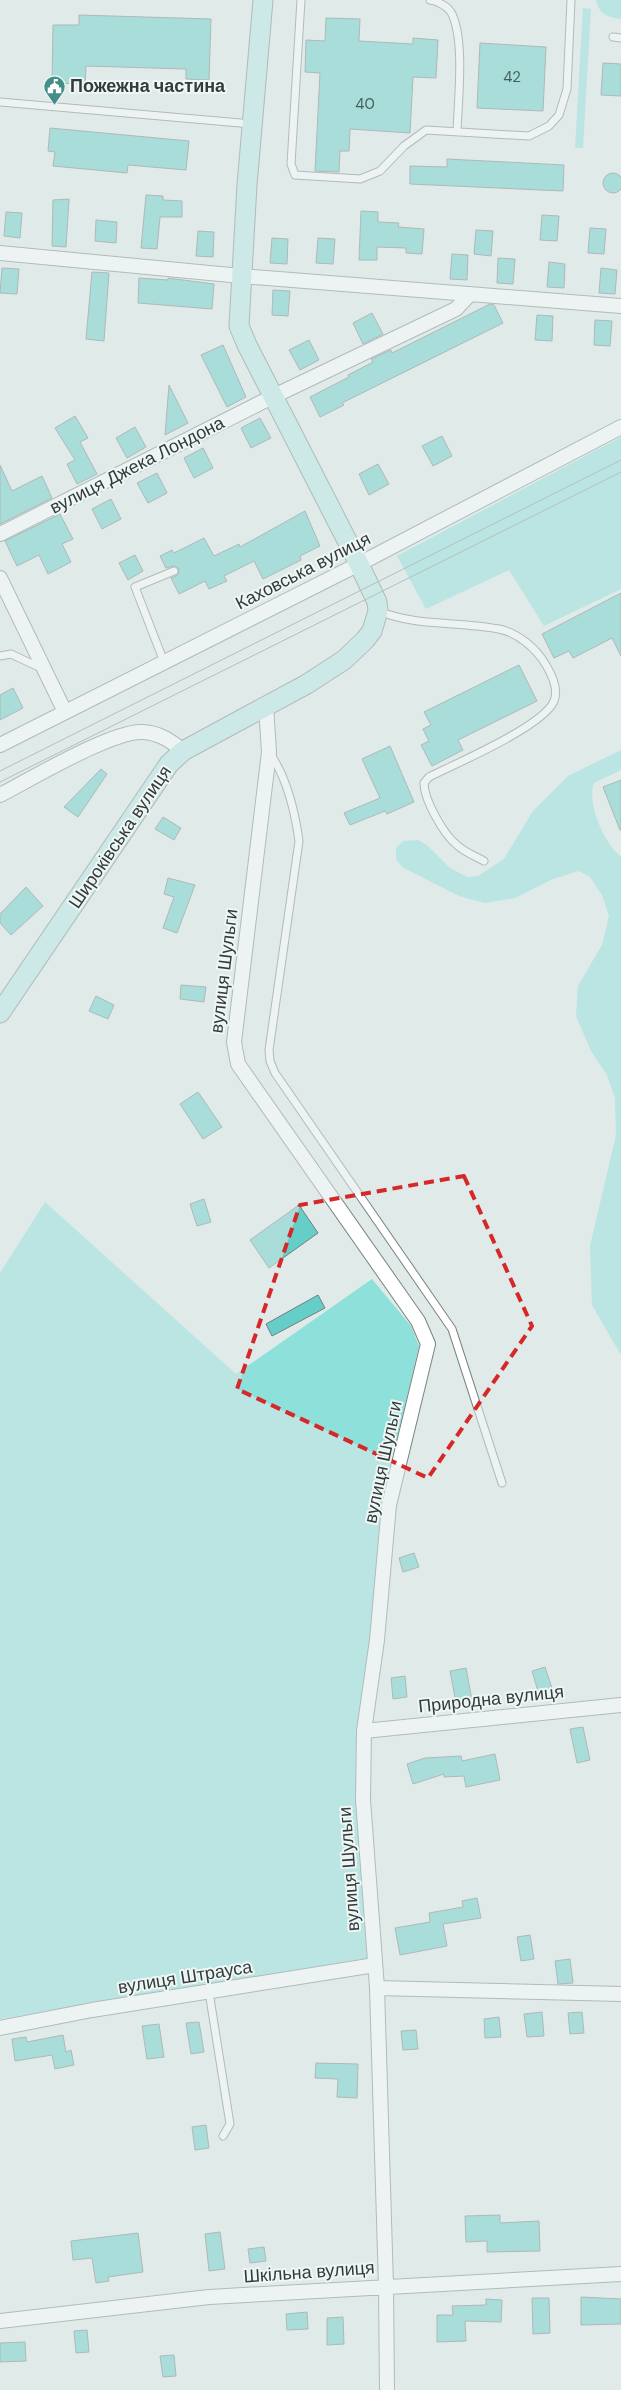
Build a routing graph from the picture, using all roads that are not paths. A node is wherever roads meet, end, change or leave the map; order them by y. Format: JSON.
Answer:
{"nodes":[{"id":1,"x":263,"y":0,"type":"edge"},
{"id":2,"x":301,"y":0,"type":"edge"},
{"id":3,"x":430,"y":0,"type":"edge"},
{"id":4,"x":571,"y":0,"type":"edge"},
{"id":5,"x":0,"y":102,"type":"edge"},
{"id":6,"x":252,"y":124,"type":"junction"},
{"id":7,"x":457,"y":132,"type":"junction"},
{"id":8,"x":0,"y":253,"type":"edge"},
{"id":9,"x":241,"y":276,"type":"junction"},
{"id":10,"x":470,"y":294,"type":"junction"},
{"id":11,"x":621,"y":306,"type":"edge"},
{"id":12,"x":274,"y":396,"type":"junction"},
{"id":13,"x":621,"y":426,"type":"edge"},
{"id":14,"x":0,"y":534,"type":"edge"},
{"id":15,"x":359,"y":564,"type":"junction"},
{"id":16,"x":174,"y":570,"type":"dead end"},
{"id":17,"x":0,"y":578,"type":"edge"},
{"id":18,"x":378,"y":606,"type":"junction"},
{"id":19,"x":0,"y":656,"type":"edge"},
{"id":20,"x":164,"y":662,"type":"junction"},
{"id":21,"x":46,"y":670,"type":"junction"},
{"id":22,"x":266,"y":706,"type":"junction"},
{"id":23,"x":65,"y":712,"type":"junction"},
{"id":24,"x":0,"y":745,"type":"edge"},
{"id":25,"x":183,"y":751,"type":"junction"},
{"id":26,"x":269,"y":752,"type":"junction"},
{"id":27,"x":0,"y":795,"type":"edge"},
{"id":28,"x":484,"y":861,"type":"dead end"},
{"id":29,"x":0,"y":1013,"type":"edge"},
{"id":30,"x":502,"y":1483,"type":"dead end"},
{"id":31,"x":621,"y":1705,"type":"edge"},
{"id":32,"x":364,"y":1730,"type":"junction"},
{"id":33,"x":375,"y":1965,"type":"junction"},
{"id":34,"x":376,"y":1988,"type":"junction"},
{"id":35,"x":210,"y":1992,"type":"junction"},
{"id":36,"x":621,"y":1994,"type":"edge"},
{"id":37,"x":0,"y":2028,"type":"edge"},
{"id":38,"x":223,"y":2136,"type":"dead end"},
{"id":39,"x":621,"y":2274,"type":"edge"},
{"id":40,"x":386,"y":2286,"type":"junction"},
{"id":41,"x":0,"y":2321,"type":"edge"},
{"id":42,"x":387,"y":2390,"type":"edge"}],
"edges":[{"from":1,"to":6,"type":"main road"},
{"from":2,"to":7,"type":"lane"},
{"from":3,"to":7,"type":"lane"},
{"from":4,"to":7,"type":"lane"},
{"from":5,"to":6,"type":"lane"},
{"from":6,"to":9,"type":"main road"},
{"from":8,"to":9,"type":"street"},
{"from":9,"to":10,"type":"street"},
{"from":9,"to":12,"type":"main road"},
{"from":10,"to":11,"type":"street"},
{"from":10,"to":12,"type":"street","name":"вулиця Джека Лондона"},
{"from":12,"to":14,"type":"street","name":"вулиця Джека Лондона"},
{"from":12,"to":15,"type":"main road"},
{"from":13,"to":15,"type":"street","name":"Каховська вулиця"},
{"from":15,"to":18,"type":"main road"},
{"from":15,"to":20,"type":"street","name":"Каховська вулиця"},
{"from":16,"to":20,"type":"lane"},
{"from":17,"to":21,"type":"street"},
{"from":18,"to":22,"type":"main road","name":"Широківська вулиця"},
{"from":18,"to":28,"type":"lane"},
{"from":19,"to":21,"type":"lane"},
{"from":20,"to":23,"type":"street","name":"Каховська вулиця"},
{"from":21,"to":23,"type":"street"},
{"from":22,"to":25,"type":"main road","name":"Широківська вулиця"},
{"from":22,"to":26,"type":"street","name":"вулиця Шульги"},
{"from":23,"to":24,"type":"street","name":"Каховська вулиця"},
{"from":25,"to":27,"type":"street"},
{"from":25,"to":29,"type":"main road","name":"Широківська вулиця"},
{"from":26,"to":30,"type":"lane"},
{"from":26,"to":32,"type":"street","name":"вулиця Шульги"},
{"from":31,"to":32,"type":"street","name":"Природна вулиця"},
{"from":32,"to":33,"type":"street","name":"вулиця Шульги"},
{"from":33,"to":34,"type":"street","name":"вулиця Шульги"},
{"from":33,"to":35,"type":"street","name":"вулиця Штрауса"},
{"from":34,"to":36,"type":"street"},
{"from":34,"to":40,"type":"street","name":"вулиця Шульги"},
{"from":35,"to":37,"type":"street","name":"вулиця Штрауса"},
{"from":35,"to":38,"type":"lane"},
{"from":39,"to":40,"type":"street","name":"Шкільна вулиця"},
{"from":40,"to":41,"type":"street","name":"Шкільна вулиця"},
{"from":40,"to":42,"type":"street","name":"вулиця Шульги"}]}
